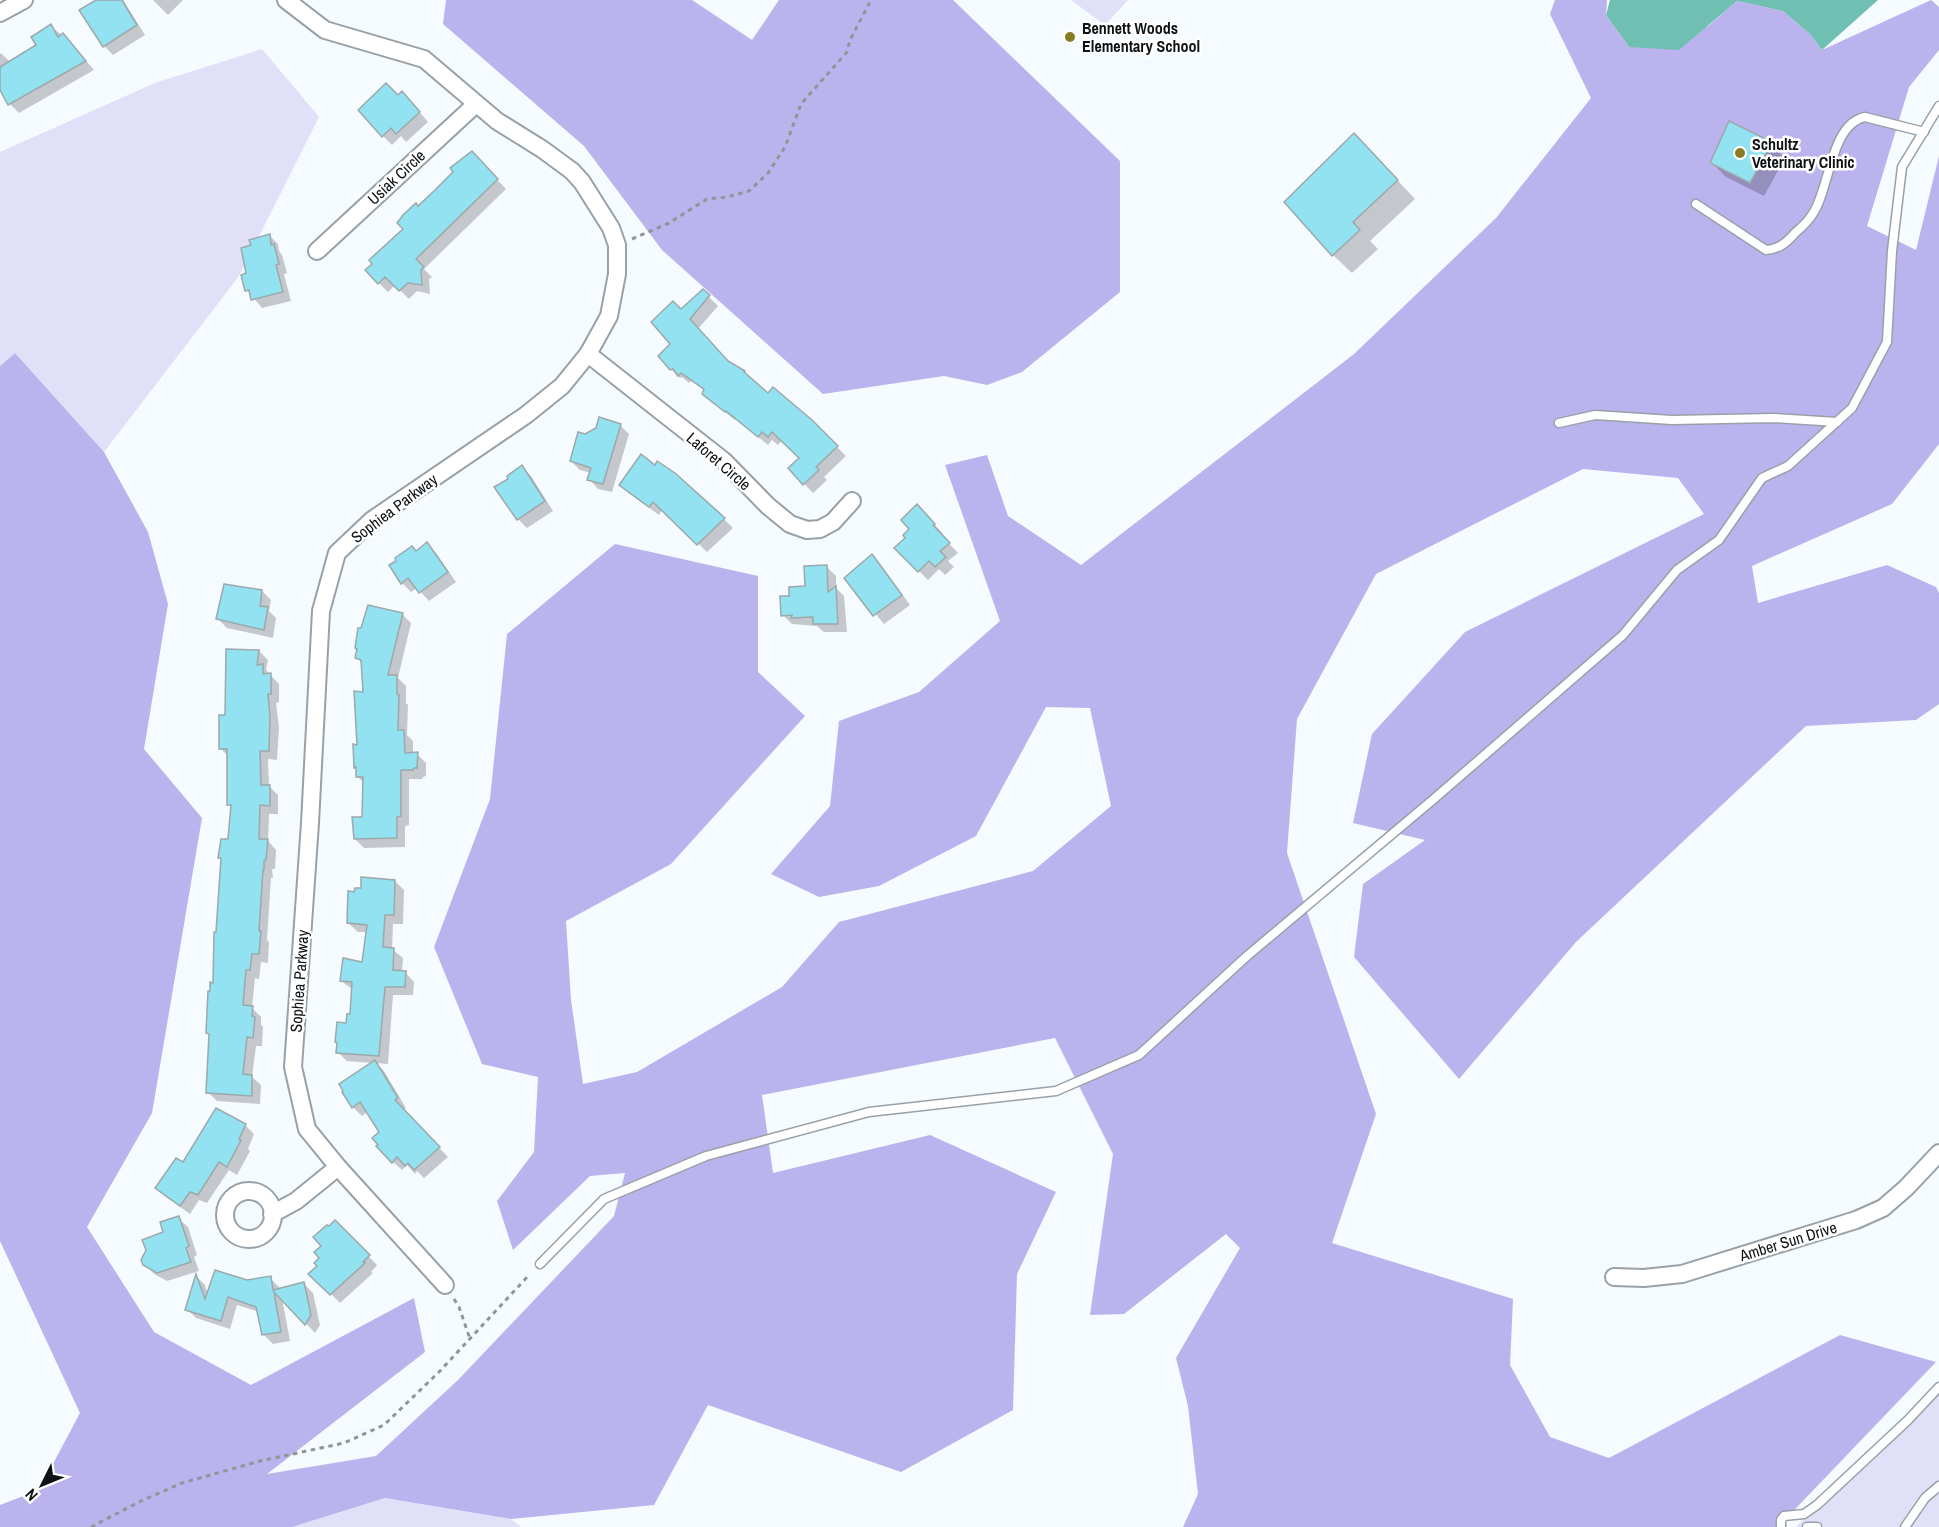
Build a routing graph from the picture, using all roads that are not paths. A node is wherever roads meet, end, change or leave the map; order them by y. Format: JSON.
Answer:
{"nodes":[{"id":1,"x":24,"y":0,"type":"edge"},
{"id":2,"x":286,"y":0,"type":"edge"},
{"id":3,"x":0,"y":13,"type":"edge"},
{"id":4,"x":476,"y":104,"type":"junction"},
{"id":5,"x":1939,"y":106,"type":"edge"},
{"id":6,"x":1924,"y":132,"type":"junction"},
{"id":7,"x":1696,"y":204,"type":"dead end"},
{"id":8,"x":317,"y":251,"type":"dead end"},
{"id":9,"x":588,"y":354,"type":"junction"},
{"id":10,"x":1837,"y":422,"type":"junction"},
{"id":11,"x":1559,"y":423,"type":"dead end"},
{"id":12,"x":852,"y":501,"type":"dead end"},
{"id":13,"x":1939,"y":1153,"type":"edge"},
{"id":14,"x":338,"y":1167,"type":"junction"},
{"id":15,"x":272,"y":1214,"type":"dead end"},
{"id":16,"x":540,"y":1264,"type":"road end"},
{"id":17,"x":1614,"y":1276,"type":"dead end"},
{"id":18,"x":445,"y":1285,"type":"road end"},
{"id":19,"x":1939,"y":1387,"type":"edge"},
{"id":20,"x":1939,"y":1486,"type":"edge"},
{"id":21,"x":1781,"y":1527,"type":"edge"},
{"id":22,"x":1807,"y":1527,"type":"edge"},
{"id":23,"x":1817,"y":1527,"type":"edge"},
{"id":24,"x":1905,"y":1527,"type":"edge"}],
"edges":[{"from":1,"to":3,"type":"street"},
{"from":2,"to":4,"type":"street","name":"Sophiea Parkway"},
{"from":4,"to":8,"type":"street","name":"Usiak Circle"},
{"from":4,"to":9,"type":"street","name":"Sophiea Parkway"},
{"from":5,"to":6,"type":"lane"},
{"from":6,"to":7,"type":"lane"},
{"from":6,"to":10,"type":"lane"},
{"from":9,"to":12,"type":"street","name":"Laforet Circle"},
{"from":9,"to":14,"type":"street","name":"Sophiea Parkway"},
{"from":10,"to":11,"type":"lane"},
{"from":10,"to":16,"type":"lane"},
{"from":13,"to":17,"type":"street","name":"Amber Sun Drive"},
{"from":14,"to":15,"type":"street"},
{"from":14,"to":18,"type":"street","name":"Sophiea Parkway"},
{"from":19,"to":21,"type":"lane"},
{"from":20,"to":24,"type":"lane"},
{"from":22,"to":23,"type":"lane"}]}
